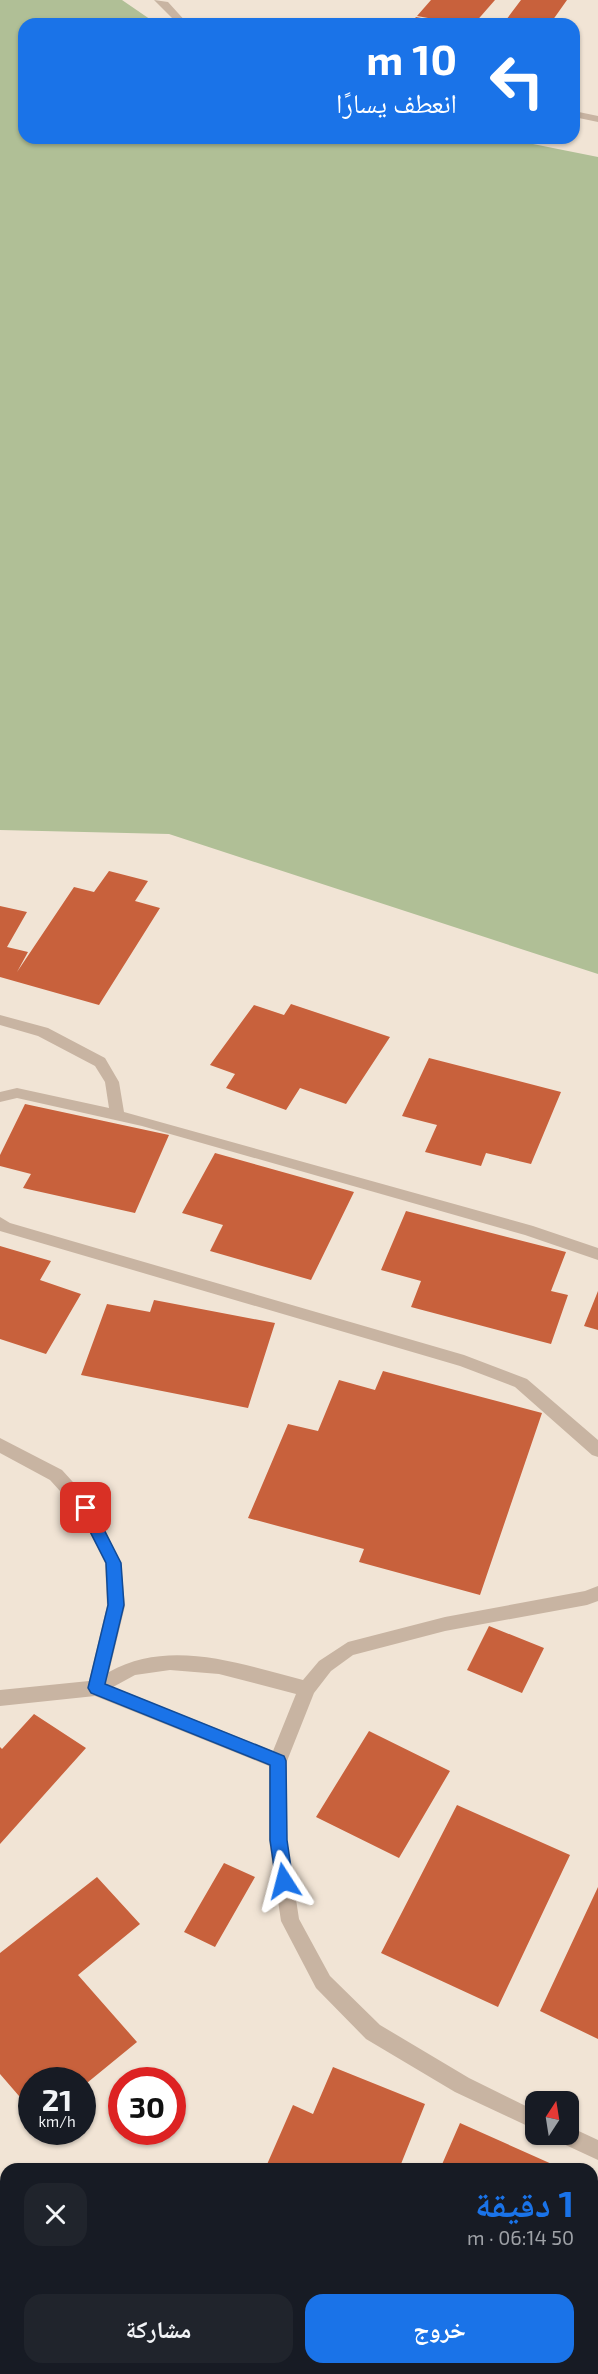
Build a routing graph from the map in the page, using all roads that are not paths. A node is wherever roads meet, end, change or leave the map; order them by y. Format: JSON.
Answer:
{"nodes":[{"id":1,"x":158,"y":0,"type":"edge"},
{"id":2,"x":178,"y":18,"type":"edge"},
{"id":3,"x":580,"y":115,"type":"edge"},
{"id":4,"x":598,"y":118,"type":"edge"},
{"id":5,"x":0,"y":1020,"type":"edge"},
{"id":6,"x":0,"y":1097,"type":"edge"},
{"id":7,"x":117,"y":1115,"type":"junction"},
{"id":8,"x":0,"y":1224,"type":"edge"},
{"id":9,"x":598,"y":1254,"type":"edge"},
{"id":10,"x":0,"y":1445,"type":"edge"},
{"id":11,"x":598,"y":1450,"type":"edge"},
{"id":12,"x":598,"y":1593,"type":"edge"},
{"id":13,"x":96,"y":1688,"type":"junction"},
{"id":14,"x":307,"y":1689,"type":"junction"},
{"id":15,"x":0,"y":1698,"type":"edge"},
{"id":16,"x":278,"y":1761,"type":"junction"},
{"id":17,"x":525,"y":2116,"type":"edge"},
{"id":18,"x":579,"y":2142,"type":"edge"},
{"id":19,"x":598,"y":2151,"type":"edge"}],
"edges":[{"from":1,"to":2,"type":"street"},
{"from":3,"to":4,"type":"street"},
{"from":5,"to":7,"type":"street"},
{"from":6,"to":7,"type":"street"},
{"from":7,"to":9,"type":"street"},
{"from":8,"to":11,"type":"street"},
{"from":10,"to":13,"type":"street"},
{"from":12,"to":14,"type":"street"},
{"from":13,"to":14,"type":"street"},
{"from":13,"to":15,"type":"street"},
{"from":13,"to":16,"type":"street"},
{"from":14,"to":16,"type":"street"},
{"from":16,"to":17,"type":"street"},
{"from":18,"to":19,"type":"street"}]}
